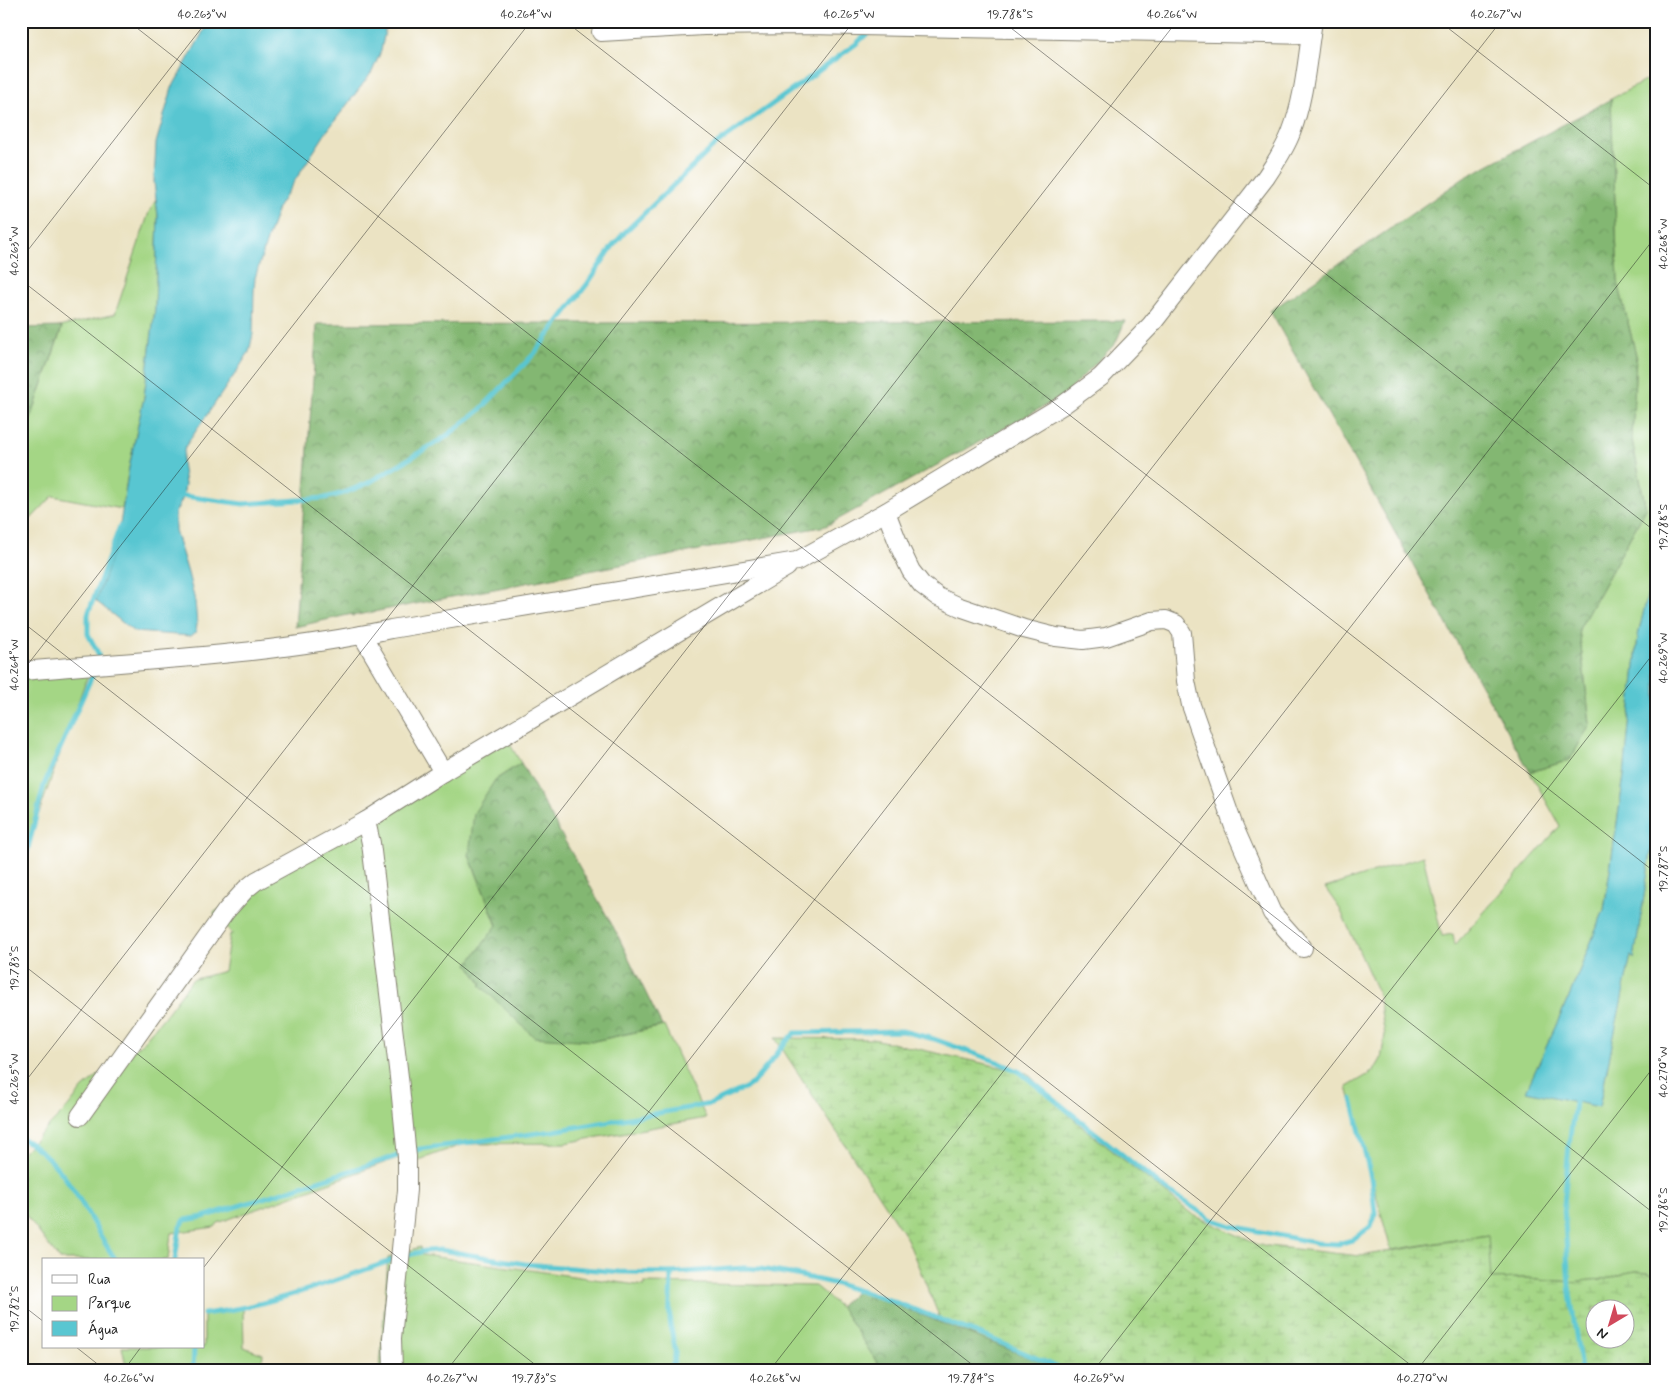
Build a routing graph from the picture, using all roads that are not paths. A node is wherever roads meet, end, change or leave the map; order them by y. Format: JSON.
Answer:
{"nodes":[{"id":1,"x":1312,"y":28,"type":"edge"},
{"id":2,"x":601,"y":32,"type":"dead end"},
{"id":3,"x":886,"y":512,"type":"junction"},
{"id":4,"x":796,"y":562,"type":"junction"},
{"id":5,"x":362,"y":635,"type":"junction"},
{"id":6,"x":21,"y":671,"type":"edge"},
{"id":7,"x":443,"y":772,"type":"junction"},
{"id":8,"x":366,"y":821,"type":"junction"},
{"id":9,"x":1304,"y":948,"type":"dead end"},
{"id":10,"x":80,"y":1116,"type":"dead end"},
{"id":11,"x":393,"y":1370,"type":"edge"}],
"edges":[{"from":1,"to":2,"type":"street"},
{"from":1,"to":3,"type":"street"},
{"from":3,"to":4,"type":"street"},
{"from":3,"to":9,"type":"street"},
{"from":4,"to":5,"type":"street"},
{"from":4,"to":7,"type":"street"},
{"from":5,"to":6,"type":"street"},
{"from":5,"to":7,"type":"street"},
{"from":7,"to":8,"type":"street"},
{"from":8,"to":10,"type":"street"},
{"from":8,"to":11,"type":"street"}]}
